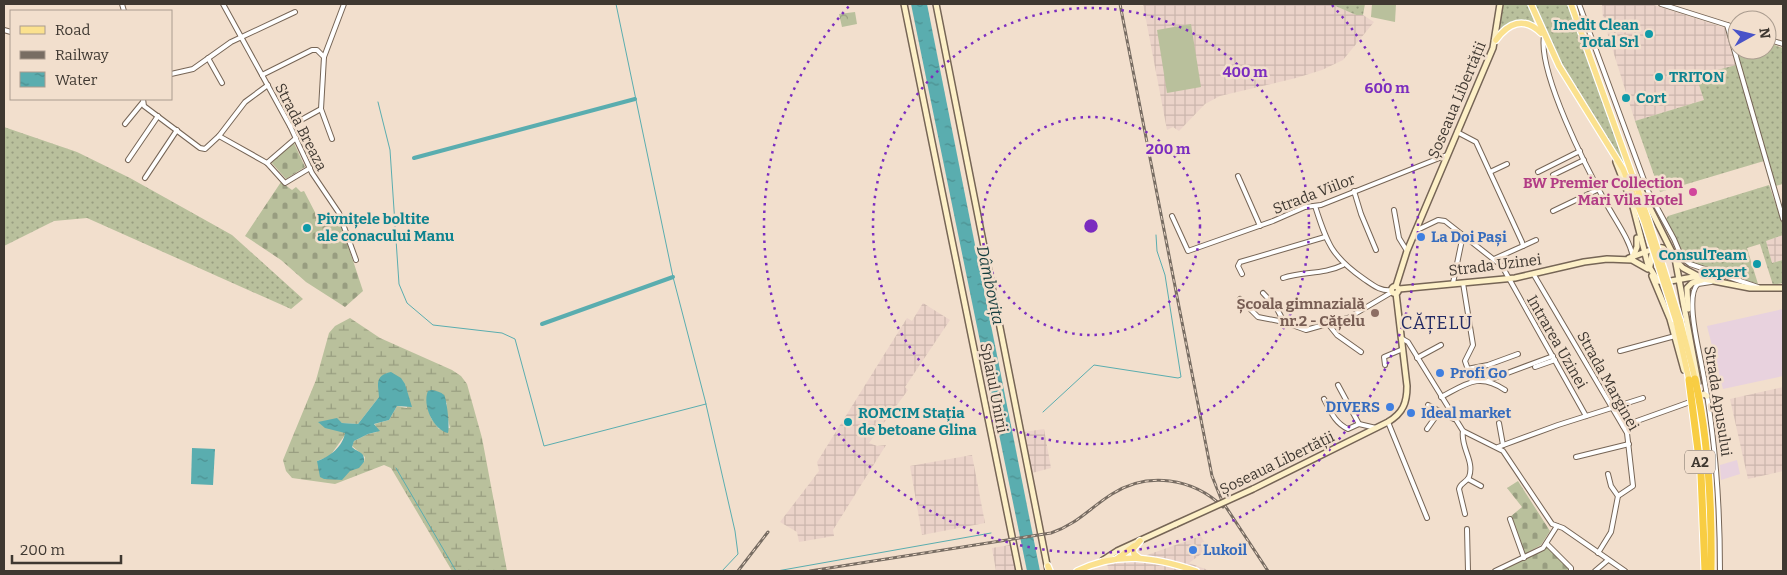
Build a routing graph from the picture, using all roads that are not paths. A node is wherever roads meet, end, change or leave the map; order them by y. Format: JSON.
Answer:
{"nodes":[{"id":1,"x":223,"y":4,"type":"edge"},
{"id":2,"x":344,"y":4,"type":"edge"},
{"id":3,"x":904,"y":4,"type":"edge"},
{"id":4,"x":936,"y":4,"type":"edge"},
{"id":5,"x":1500,"y":4,"type":"edge"},
{"id":6,"x":1531,"y":4,"type":"edge"},
{"id":7,"x":1573,"y":4,"type":"edge"},
{"id":8,"x":1579,"y":4,"type":"edge"},
{"id":9,"x":1661,"y":4,"type":"edge"},
{"id":10,"x":295,"y":12,"type":"dead end"},
{"id":11,"x":1727,"y":25,"type":"edge"},
{"id":12,"x":1544,"y":36,"type":"junction"},
{"id":13,"x":241,"y":38,"type":"junction"},
{"id":14,"x":1496,"y":40,"type":"junction"},
{"id":15,"x":324,"y":57,"type":"junction"},
{"id":16,"x":208,"y":58,"type":"junction"},
{"id":17,"x":1737,"y":60,"type":"edge"},
{"id":18,"x":172,"y":74,"type":"edge"},
{"id":19,"x":262,"y":75,"type":"junction"},
{"id":20,"x":222,"y":83,"type":"dead end"},
{"id":21,"x":268,"y":85,"type":"junction"},
{"id":22,"x":143,"y":100,"type":"edge"},
{"id":23,"x":321,"y":109,"type":"junction"},
{"id":24,"x":158,"y":116,"type":"junction"},
{"id":25,"x":125,"y":124,"type":"dead end"},
{"id":26,"x":290,"y":126,"type":"junction"},
{"id":27,"x":177,"y":130,"type":"junction"},
{"id":28,"x":1457,"y":132,"type":"junction"},
{"id":29,"x":1602,"y":135,"type":"junction"},
{"id":30,"x":219,"y":136,"type":"junction"},
{"id":31,"x":296,"y":138,"type":"junction"},
{"id":32,"x":332,"y":139,"type":"dead end"},
{"id":33,"x":1580,"y":151,"type":"junction"},
{"id":34,"x":1447,"y":155,"type":"junction"},
{"id":35,"x":128,"y":160,"type":"dead end"},
{"id":36,"x":1584,"y":160,"type":"junction"},
{"id":37,"x":267,"y":163,"type":"junction"},
{"id":38,"x":1507,"y":164,"type":"dead end"},
{"id":39,"x":310,"y":168,"type":"junction"},
{"id":40,"x":1490,"y":172,"type":"junction"},
{"id":41,"x":1538,"y":172,"type":"dead end"},
{"id":42,"x":1553,"y":175,"type":"dead end"},
{"id":43,"x":1238,"y":176,"type":"dead end"},
{"id":44,"x":145,"y":178,"type":"dead end"},
{"id":45,"x":1599,"y":189,"type":"junction"},
{"id":46,"x":1354,"y":191,"type":"junction"},
{"id":47,"x":1315,"y":206,"type":"junction"},
{"id":48,"x":1394,"y":210,"type":"dead end"},
{"id":49,"x":1553,"y":211,"type":"dead end"},
{"id":50,"x":1658,"y":212,"type":"junction"},
{"id":51,"x":1172,"y":216,"type":"dead end"},
{"id":52,"x":1635,"y":217,"type":"junction"},
{"id":53,"x":1648,"y":218,"type":"junction"},
{"id":54,"x":1783,"y":219,"type":"edge"},
{"id":55,"x":1260,"y":226,"type":"junction"},
{"id":56,"x":1415,"y":231,"type":"junction"},
{"id":57,"x":1463,"y":236,"type":"junction"},
{"id":58,"x":1325,"y":237,"type":"junction"},
{"id":59,"x":1536,"y":240,"type":"dead end"},
{"id":60,"x":1523,"y":246,"type":"junction"},
{"id":61,"x":1661,"y":248,"type":"junction"},
{"id":62,"x":1376,"y":250,"type":"dead end"},
{"id":63,"x":1407,"y":251,"type":"junction"},
{"id":64,"x":1644,"y":253,"type":"junction"},
{"id":65,"x":1633,"y":257,"type":"junction"},
{"id":66,"x":1494,"y":259,"type":"junction"},
{"id":67,"x":1624,"y":259,"type":"junction"},
{"id":68,"x":356,"y":260,"type":"dead end"},
{"id":69,"x":1676,"y":262,"type":"junction"},
{"id":70,"x":1342,"y":264,"type":"junction"},
{"id":71,"x":1650,"y":270,"type":"junction"},
{"id":72,"x":1242,"y":274,"type":"dead end"},
{"id":73,"x":1534,"y":275,"type":"junction"},
{"id":74,"x":1283,"y":278,"type":"dead end"},
{"id":75,"x":1509,"y":279,"type":"junction"},
{"id":76,"x":1682,"y":279,"type":"junction"},
{"id":77,"x":1714,"y":281,"type":"junction"},
{"id":78,"x":1668,"y":282,"type":"junction"},
{"id":79,"x":1454,"y":283,"type":"junction"},
{"id":80,"x":1463,"y":283,"type":"junction"},
{"id":81,"x":1692,"y":286,"type":"junction"},
{"id":82,"x":1783,"y":288,"type":"edge"},
{"id":83,"x":1765,"y":289,"type":"junction"},
{"id":84,"x":1395,"y":290,"type":"junction"},
{"id":85,"x":1263,"y":293,"type":"dead end"},
{"id":86,"x":1240,"y":299,"type":"dead end"},
{"id":87,"x":1284,"y":322,"type":"junction"},
{"id":88,"x":1329,"y":325,"type":"junction"},
{"id":89,"x":1689,"y":329,"type":"junction"},
{"id":90,"x":1675,"y":336,"type":"junction"},
{"id":91,"x":1401,"y":338,"type":"junction"},
{"id":92,"x":1441,"y":345,"type":"dead end"},
{"id":93,"x":1403,"y":349,"type":"junction"},
{"id":94,"x":1620,"y":351,"type":"dead end"},
{"id":95,"x":1360,"y":352,"type":"dead end"},
{"id":96,"x":1518,"y":354,"type":"dead end"},
{"id":97,"x":1417,"y":358,"type":"junction"},
{"id":98,"x":1554,"y":358,"type":"junction"},
{"id":99,"x":1385,"y":365,"type":"dead end"},
{"id":100,"x":1535,"y":367,"type":"dead end"},
{"id":101,"x":1467,"y":369,"type":"junction"},
{"id":102,"x":1692,"y":379,"type":"junction"},
{"id":103,"x":1472,"y":381,"type":"junction"},
{"id":104,"x":1486,"y":381,"type":"junction"},
{"id":105,"x":1338,"y":385,"type":"dead end"},
{"id":106,"x":1505,"y":390,"type":"dead end"},
{"id":107,"x":1700,"y":396,"type":"junction"},
{"id":108,"x":1707,"y":396,"type":"junction"},
{"id":109,"x":1441,"y":397,"type":"junction"},
{"id":110,"x":1643,"y":398,"type":"dead end"},
{"id":111,"x":1324,"y":399,"type":"dead end"},
{"id":112,"x":1690,"y":402,"type":"junction"},
{"id":113,"x":1428,"y":405,"type":"dead end"},
{"id":114,"x":1700,"y":407,"type":"junction"},
{"id":115,"x":1613,"y":408,"type":"junction"},
{"id":116,"x":1439,"y":412,"type":"junction"},
{"id":117,"x":1586,"y":416,"type":"junction"},
{"id":118,"x":1455,"y":419,"type":"junction"},
{"id":119,"x":1696,"y":421,"type":"junction"},
{"id":120,"x":1388,"y":422,"type":"junction"},
{"id":121,"x":1499,"y":423,"type":"dead end"},
{"id":122,"x":1358,"y":424,"type":"junction"},
{"id":123,"x":1623,"y":426,"type":"junction"},
{"id":124,"x":1376,"y":428,"type":"junction"},
{"id":125,"x":1427,"y":429,"type":"dead end"},
{"id":126,"x":1463,"y":431,"type":"junction"},
{"id":127,"x":1629,"y":444,"type":"junction"},
{"id":128,"x":1504,"y":445,"type":"junction"},
{"id":129,"x":1498,"y":447,"type":"junction"},
{"id":130,"x":1576,"y":457,"type":"dead end"},
{"id":131,"x":1608,"y":474,"type":"dead end"},
{"id":132,"x":1468,"y":478,"type":"junction"},
{"id":133,"x":1481,"y":486,"type":"dead end"},
{"id":134,"x":1618,"y":496,"type":"junction"},
{"id":135,"x":1465,"y":514,"type":"dead end"},
{"id":136,"x":1427,"y":518,"type":"dead end"},
{"id":137,"x":1510,"y":519,"type":"dead end"},
{"id":138,"x":1556,"y":526,"type":"junction"},
{"id":139,"x":1466,"y":529,"type":"dead end"},
{"id":140,"x":1140,"y":541,"type":"junction"},
{"id":141,"x":1547,"y":544,"type":"junction"},
{"id":142,"x":1134,"y":546,"type":"junction"},
{"id":143,"x":1598,"y":553,"type":"junction"},
{"id":144,"x":1118,"y":558,"type":"junction"},
{"id":145,"x":1139,"y":558,"type":"junction"},
{"id":146,"x":1524,"y":558,"type":"junction"},
{"id":147,"x":1104,"y":560,"type":"junction"},
{"id":148,"x":1608,"y":560,"type":"junction"},
{"id":149,"x":1049,"y":570,"type":"edge"},
{"id":150,"x":1019,"y":571,"type":"edge"},
{"id":151,"x":1077,"y":571,"type":"edge"},
{"id":152,"x":1196,"y":571,"type":"edge"},
{"id":153,"x":1468,"y":571,"type":"edge"},
{"id":154,"x":1495,"y":571,"type":"edge"},
{"id":155,"x":1571,"y":571,"type":"edge"},
{"id":156,"x":1595,"y":571,"type":"edge"},
{"id":157,"x":1625,"y":571,"type":"edge"},
{"id":158,"x":1705,"y":571,"type":"edge"},
{"id":159,"x":1712,"y":571,"type":"edge"},
{"id":160,"x":1720,"y":571,"type":"edge"}],
"edges":[{"from":1,"to":13,"type":"street","name":"Strada Breaza"},
{"from":2,"to":15,"type":"street"},
{"from":3,"to":150,"type":"main road","name":"Splaiul Unirii"},
{"from":4,"to":149,"type":"main road","name":"Splaiul Unirii"},
{"from":5,"to":14,"type":"main road","name":"Șoseaua Libertății"},
{"from":6,"to":12,"type":"main road"},
{"from":7,"to":53,"type":"main road"},
{"from":8,"to":50,"type":"street"},
{"from":9,"to":11,"type":"street"},
{"from":10,"to":13,"type":"street"},
{"from":12,"to":14,"type":"main road"},
{"from":12,"to":29,"type":"main road"},
{"from":12,"to":33,"type":"street"},
{"from":13,"to":16,"type":"street"},
{"from":13,"to":19,"type":"street","name":"Strada Breaza"},
{"from":14,"to":28,"type":"main road","name":"Șoseaua Libertății"},
{"from":15,"to":19,"type":"street"},
{"from":15,"to":23,"type":"street"},
{"from":16,"to":18,"type":"street"},
{"from":16,"to":20,"type":"street"},
{"from":17,"to":54,"type":"street"},
{"from":19,"to":21,"type":"street","name":"Strada Breaza"},
{"from":21,"to":26,"type":"street","name":"Strada Breaza"},
{"from":21,"to":30,"type":"street"},
{"from":22,"to":24,"type":"street"},
{"from":22,"to":25,"type":"street"},
{"from":23,"to":26,"type":"street"},
{"from":23,"to":32,"type":"street"},
{"from":24,"to":27,"type":"street"},
{"from":24,"to":35,"type":"street"},
{"from":26,"to":31,"type":"street","name":"Strada Breaza"},
{"from":27,"to":30,"type":"street"},
{"from":27,"to":44,"type":"street"},
{"from":28,"to":34,"type":"main road","name":"Șoseaua Libertății"},
{"from":28,"to":40,"type":"street"},
{"from":29,"to":52,"type":"main road"},
{"from":29,"to":53,"type":"main road"},
{"from":30,"to":37,"type":"street"},
{"from":31,"to":37,"type":"street"},
{"from":31,"to":39,"type":"street","name":"Strada Breaza"},
{"from":33,"to":36,"type":"street"},
{"from":33,"to":41,"type":"street"},
{"from":34,"to":46,"type":"street","name":"Strada Viilor"},
{"from":34,"to":56,"type":"main road","name":"Șoseaua Libertății"},
{"from":36,"to":42,"type":"street"},
{"from":36,"to":45,"type":"street"},
{"from":37,"to":39,"type":"street"},
{"from":38,"to":40,"type":"street"},
{"from":39,"to":68,"type":"street","name":"Strada Breaza"},
{"from":40,"to":60,"type":"street"},
{"from":43,"to":55,"type":"street"},
{"from":45,"to":49,"type":"street"},
{"from":45,"to":65,"type":"street"},
{"from":46,"to":47,"type":"street","name":"Strada Viilor"},
{"from":46,"to":62,"type":"street"},
{"from":47,"to":55,"type":"street","name":"Strada Viilor"},
{"from":47,"to":58,"type":"street"},
{"from":48,"to":63,"type":"street"},
{"from":50,"to":53,"type":"street"},
{"from":50,"to":83,"type":"street"},
{"from":51,"to":55,"type":"street","name":"Strada Viilor"},
{"from":52,"to":64,"type":"main road"},
{"from":52,"to":65,"type":"main road"},
{"from":53,"to":69,"type":"main road"},
{"from":53,"to":102,"type":"main road","bridge":true},
{"from":56,"to":57,"type":"street"},
{"from":56,"to":63,"type":"main road","name":"Șoseaua Libertății"},
{"from":57,"to":66,"type":"street"},
{"from":57,"to":79,"type":"street"},
{"from":58,"to":70,"type":"street"},
{"from":58,"to":72,"type":"street"},
{"from":59,"to":60,"type":"street"},
{"from":60,"to":66,"type":"street"},
{"from":61,"to":64,"type":"main road","name":"Strada Uzinei"},
{"from":61,"to":69,"type":"main road"},
{"from":61,"to":71,"type":"main road"},
{"from":63,"to":84,"type":"main road","name":"Șoseaua Libertății"},
{"from":64,"to":65,"type":"main road","name":"Strada Uzinei"},
{"from":64,"to":71,"type":"main road"},
{"from":65,"to":67,"type":"main road","name":"Strada Uzinei"},
{"from":66,"to":75,"type":"street"},
{"from":67,"to":71,"type":"main road","name":"Strada Uzinei"},
{"from":67,"to":73,"type":"main road","name":"Strada Uzinei"},
{"from":69,"to":76,"type":"main road"},
{"from":69,"to":77,"type":"main road"},
{"from":69,"to":78,"type":"main road"},
{"from":70,"to":74,"type":"street"},
{"from":70,"to":84,"type":"street"},
{"from":71,"to":78,"type":"main road"},
{"from":71,"to":90,"type":"main road"},
{"from":73,"to":75,"type":"main road","name":"Strada Uzinei"},
{"from":73,"to":115,"type":"street","name":"Strada Marginei"},
{"from":75,"to":80,"type":"main road","name":"Strada Uzinei"},
{"from":75,"to":98,"type":"street","name":"Intrarea Uzinei"},
{"from":76,"to":77,"type":"main road"},
{"from":76,"to":78,"type":"main road"},
{"from":76,"to":81,"type":"main road"},
{"from":76,"to":89,"type":"main road"},
{"from":77,"to":81,"type":"main road"},
{"from":77,"to":83,"type":"main road"},
{"from":79,"to":80,"type":"main road","name":"Strada Uzinei"},
{"from":79,"to":84,"type":"main road","name":"Strada Uzinei"},
{"from":80,"to":101,"type":"street"},
{"from":81,"to":89,"type":"main road"},
{"from":81,"to":108,"type":"street","name":"Strada Apusului"},
{"from":82,"to":83,"type":"main road"},
{"from":84,"to":88,"type":"street"},
{"from":84,"to":91,"type":"main road","name":"Șoseaua Libertății"},
{"from":85,"to":87,"type":"street"},
{"from":86,"to":87,"type":"street"},
{"from":87,"to":88,"type":"street"},
{"from":88,"to":95,"type":"street"},
{"from":89,"to":107,"type":"main road"},
{"from":90,"to":94,"type":"street"},
{"from":90,"to":112,"type":"main road"},
{"from":91,"to":93,"type":"main road","name":"Șoseaua Libertății"},
{"from":91,"to":97,"type":"street"},
{"from":92,"to":97,"type":"street"},
{"from":93,"to":99,"type":"street"},
{"from":93,"to":120,"type":"main road","name":"Șoseaua Libertății"},
{"from":96,"to":101,"type":"street"},
{"from":97,"to":109,"type":"street"},
{"from":98,"to":100,"type":"street"},
{"from":98,"to":104,"type":"street"},
{"from":98,"to":117,"type":"street","name":"Intrarea Uzinei"},
{"from":101,"to":103,"type":"street"},
{"from":102,"to":114,"type":"highway","number":"A2"},
{"from":102,"to":119,"type":"highway","number":"A2"},
{"from":103,"to":104,"type":"street"},
{"from":103,"to":109,"type":"street"},
{"from":104,"to":106,"type":"street"},
{"from":105,"to":122,"type":"street"},
{"from":107,"to":108,"type":"main road"},
{"from":107,"to":114,"type":"main road"},
{"from":108,"to":160,"type":"street","name":"Strada Apusului"},
{"from":109,"to":118,"type":"street"},
{"from":110,"to":115,"type":"street"},
{"from":111,"to":122,"type":"street"},
{"from":112,"to":119,"type":"main road"},
{"from":112,"to":123,"type":"street"},
{"from":113,"to":116,"type":"street"},
{"from":114,"to":159,"type":"highway","number":"A2"},
{"from":115,"to":117,"type":"street"},
{"from":115,"to":123,"type":"street","name":"Strada Marginei"},
{"from":116,"to":118,"type":"street"},
{"from":116,"to":125,"type":"street"},
{"from":117,"to":128,"type":"street"},
{"from":118,"to":126,"type":"street"},
{"from":119,"to":158,"type":"highway","number":"A2"},
{"from":120,"to":124,"type":"main road","name":"Șoseaua Libertății"},
{"from":120,"to":136,"type":"street"},
{"from":121,"to":128,"type":"street"},
{"from":122,"to":124,"type":"street"},
{"from":123,"to":127,"type":"street","name":"Strada Marginei"},
{"from":124,"to":140,"type":"main road","name":"Șoseaua Libertății","bridge":true},
{"from":126,"to":129,"type":"street"},
{"from":126,"to":132,"type":"street"},
{"from":127,"to":130,"type":"street"},
{"from":127,"to":134,"type":"street","name":"Strada Marginei"},
{"from":128,"to":129,"type":"street"},
{"from":129,"to":138,"type":"street"},
{"from":131,"to":134,"type":"street"},
{"from":132,"to":133,"type":"street"},
{"from":132,"to":135,"type":"street"},
{"from":134,"to":143,"type":"street","name":"Strada Marginei"},
{"from":137,"to":146,"type":"street"},
{"from":138,"to":141,"type":"street"},
{"from":138,"to":143,"type":"street"},
{"from":139,"to":153,"type":"street"},
{"from":140,"to":142,"type":"main road"},
{"from":140,"to":147,"type":"main road","name":"Șoseaua Libertății"},
{"from":141,"to":146,"type":"street"},
{"from":141,"to":155,"type":"street"},
{"from":142,"to":144,"type":"main road"},
{"from":142,"to":145,"type":"main road"},
{"from":143,"to":148,"type":"street"},
{"from":144,"to":145,"type":"main road"},
{"from":144,"to":147,"type":"main road"},
{"from":145,"to":152,"type":"main road"},
{"from":146,"to":154,"type":"street"},
{"from":147,"to":151,"type":"main road"},
{"from":148,"to":156,"type":"street"},
{"from":148,"to":157,"type":"street"}]}
